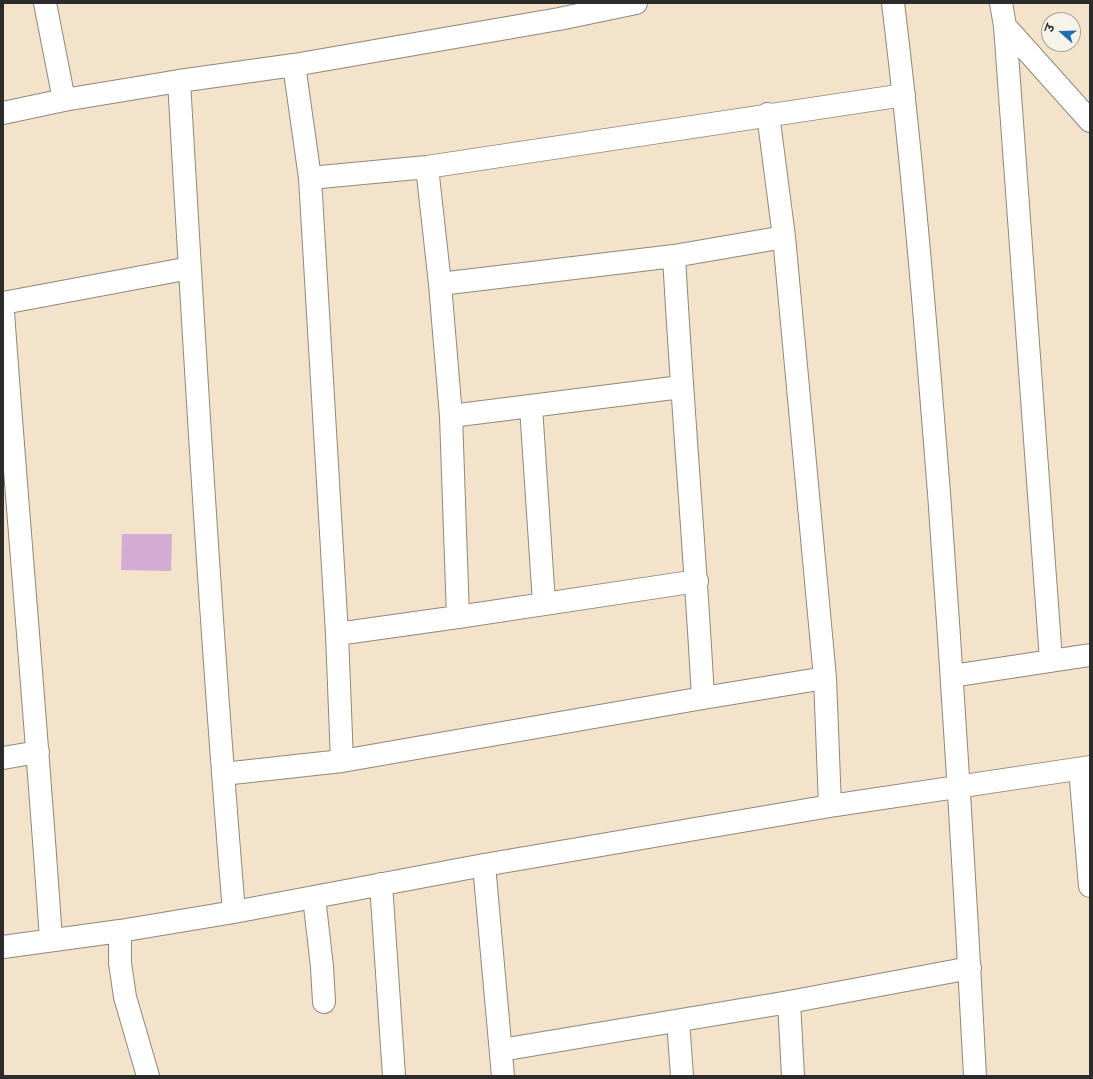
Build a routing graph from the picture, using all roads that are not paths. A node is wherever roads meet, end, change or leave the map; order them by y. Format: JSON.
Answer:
{"nodes":[{"id":1,"x":45,"y":3,"type":"edge"},
{"id":2,"x":636,"y":3,"type":"edge"},
{"id":3,"x":893,"y":3,"type":"edge"},
{"id":4,"x":1002,"y":3,"type":"edge"},
{"id":5,"x":557,"y":11,"type":"edge"},
{"id":6,"x":1005,"y":26,"type":"junction"},
{"id":7,"x":294,"y":64,"type":"junction"},
{"id":8,"x":179,"y":81,"type":"junction"},
{"id":9,"x":904,"y":95,"type":"junction"},
{"id":10,"x":64,"y":100,"type":"junction"},
{"id":11,"x":3,"y":113,"type":"edge"},
{"id":12,"x":768,"y":114,"type":"junction"},
{"id":13,"x":1090,"y":122,"type":"edge"},
{"id":14,"x":427,"y":167,"type":"junction"},
{"id":15,"x":310,"y":178,"type":"junction"},
{"id":16,"x":784,"y":237,"type":"junction"},
{"id":17,"x":674,"y":256,"type":"junction"},
{"id":18,"x":190,"y":268,"type":"junction"},
{"id":19,"x":440,"y":284,"type":"junction"},
{"id":20,"x":3,"y":303,"type":"edge"},
{"id":21,"x":3,"y":312,"type":"edge"},
{"id":22,"x":681,"y":387,"type":"junction"},
{"id":23,"x":531,"y":407,"type":"junction"},
{"id":24,"x":451,"y":416,"type":"junction"},
{"id":25,"x":9,"y":481,"type":"edge"},
{"id":26,"x":697,"y":580,"type":"junction"},
{"id":27,"x":544,"y":603,"type":"junction"},
{"id":28,"x":458,"y":617,"type":"junction"},
{"id":29,"x":337,"y":634,"type":"junction"},
{"id":30,"x":1090,"y":655,"type":"edge"},
{"id":31,"x":1051,"y":660,"type":"junction"},
{"id":32,"x":952,"y":676,"type":"junction"},
{"id":33,"x":825,"y":678,"type":"junction"},
{"id":34,"x":703,"y":698,"type":"junction"},
{"id":35,"x":38,"y":752,"type":"junction"},
{"id":36,"x":3,"y":758,"type":"edge"},
{"id":37,"x":342,"y":761,"type":"junction"},
{"id":38,"x":1085,"y":768,"type":"edge"},
{"id":39,"x":223,"y":774,"type":"junction"},
{"id":40,"x":959,"y":786,"type":"junction"},
{"id":41,"x":830,"y":806,"type":"junction"},
{"id":42,"x":484,"y":865,"type":"junction"},
{"id":43,"x":381,"y":884,"type":"junction"},
{"id":44,"x":1090,"y":886,"type":"edge"},
{"id":45,"x":314,"y":897,"type":"junction"},
{"id":46,"x":234,"y":912,"type":"junction"},
{"id":47,"x":120,"y":932,"type":"junction"},
{"id":48,"x":51,"y":940,"type":"junction"},
{"id":49,"x":3,"y":947,"type":"edge"},
{"id":50,"x":970,"y":968,"type":"junction"},
{"id":51,"x":324,"y":1002,"type":"dead end"},
{"id":52,"x":789,"y":1002,"type":"junction"},
{"id":53,"x":678,"y":1021,"type":"junction"},
{"id":54,"x":501,"y":1050,"type":"junction"},
{"id":55,"x":148,"y":1076,"type":"edge"},
{"id":56,"x":394,"y":1076,"type":"edge"},
{"id":57,"x":503,"y":1076,"type":"edge"},
{"id":58,"x":682,"y":1076,"type":"edge"},
{"id":59,"x":793,"y":1076,"type":"edge"},
{"id":60,"x":975,"y":1076,"type":"edge"}],
"edges":[{"from":1,"to":10,"type":"street"},
{"from":2,"to":5,"type":"street"},
{"from":3,"to":9,"type":"street"},
{"from":4,"to":6,"type":"street"},
{"from":5,"to":7,"type":"street"},
{"from":6,"to":13,"type":"street"},
{"from":6,"to":31,"type":"street"},
{"from":7,"to":8,"type":"street"},
{"from":7,"to":15,"type":"street"},
{"from":8,"to":10,"type":"street"},
{"from":8,"to":18,"type":"street"},
{"from":9,"to":12,"type":"street"},
{"from":9,"to":32,"type":"street"},
{"from":10,"to":11,"type":"street"},
{"from":12,"to":14,"type":"street"},
{"from":12,"to":16,"type":"street"},
{"from":14,"to":15,"type":"street"},
{"from":14,"to":19,"type":"street"},
{"from":15,"to":29,"type":"street"},
{"from":16,"to":17,"type":"street"},
{"from":16,"to":33,"type":"street"},
{"from":17,"to":19,"type":"street"},
{"from":17,"to":22,"type":"street"},
{"from":18,"to":20,"type":"street"},
{"from":18,"to":39,"type":"street"},
{"from":19,"to":24,"type":"street"},
{"from":21,"to":25,"type":"street"},
{"from":22,"to":23,"type":"street"},
{"from":22,"to":26,"type":"street"},
{"from":23,"to":24,"type":"street"},
{"from":23,"to":27,"type":"street"},
{"from":24,"to":28,"type":"street"},
{"from":25,"to":35,"type":"street"},
{"from":26,"to":27,"type":"street"},
{"from":26,"to":34,"type":"street"},
{"from":27,"to":28,"type":"street"},
{"from":28,"to":29,"type":"street"},
{"from":29,"to":37,"type":"street"},
{"from":30,"to":31,"type":"street"},
{"from":31,"to":32,"type":"street"},
{"from":32,"to":40,"type":"street"},
{"from":33,"to":34,"type":"street"},
{"from":33,"to":41,"type":"street"},
{"from":34,"to":37,"type":"street"},
{"from":35,"to":36,"type":"street"},
{"from":35,"to":48,"type":"street"},
{"from":37,"to":39,"type":"street"},
{"from":38,"to":40,"type":"street"},
{"from":38,"to":44,"type":"street"},
{"from":39,"to":46,"type":"street"},
{"from":40,"to":41,"type":"street"},
{"from":40,"to":50,"type":"street"},
{"from":41,"to":42,"type":"street"},
{"from":42,"to":43,"type":"street"},
{"from":42,"to":54,"type":"street"},
{"from":43,"to":45,"type":"street"},
{"from":43,"to":56,"type":"street"},
{"from":45,"to":46,"type":"street"},
{"from":45,"to":51,"type":"street"},
{"from":46,"to":47,"type":"street"},
{"from":47,"to":48,"type":"street"},
{"from":47,"to":55,"type":"street"},
{"from":48,"to":49,"type":"street"},
{"from":50,"to":52,"type":"street"},
{"from":50,"to":60,"type":"street"},
{"from":52,"to":53,"type":"street"},
{"from":52,"to":59,"type":"street"},
{"from":53,"to":54,"type":"street"},
{"from":53,"to":58,"type":"street"},
{"from":54,"to":57,"type":"street"}]}
